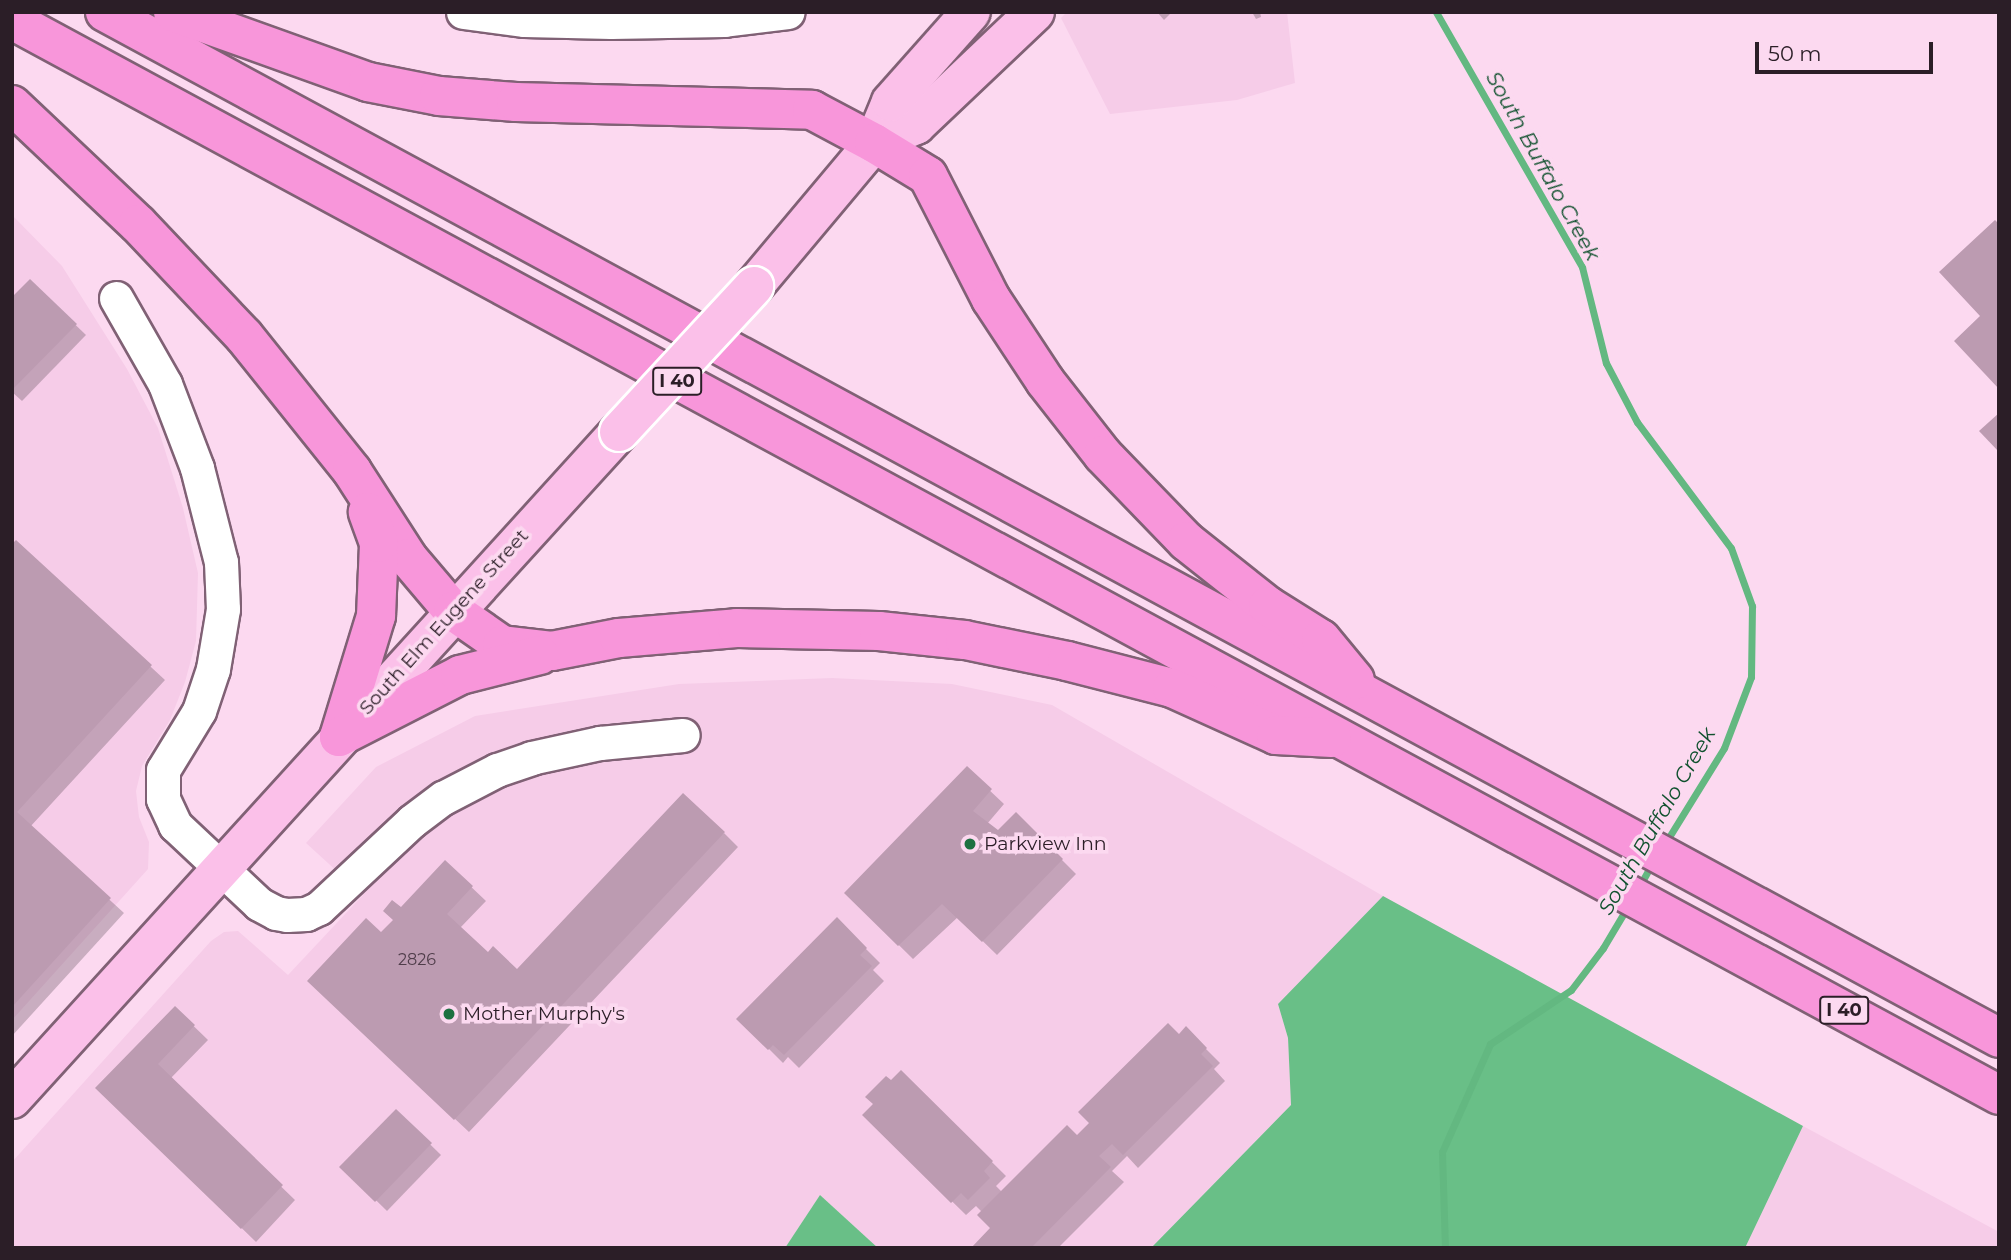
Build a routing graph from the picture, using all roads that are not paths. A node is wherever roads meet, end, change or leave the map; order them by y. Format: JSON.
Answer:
{"nodes":[{"id":1,"x":105,"y":12,"type":"edge"},
{"id":2,"x":173,"y":12,"type":"edge"},
{"id":3,"x":463,"y":12,"type":"edge"},
{"id":4,"x":788,"y":12,"type":"edge"},
{"id":5,"x":971,"y":12,"type":"edge"},
{"id":6,"x":1035,"y":12,"type":"edge"},
{"id":7,"x":12,"y":20,"type":"edge"},
{"id":8,"x":12,"y":105,"type":"edge"},
{"id":9,"x":874,"y":143,"type":"junction"},
{"id":10,"x":116,"y":298,"type":"dead end"},
{"id":11,"x":352,"y":471,"type":"junction"},
{"id":12,"x":453,"y":611,"type":"junction"},
{"id":13,"x":552,"y":651,"type":"junction"},
{"id":14,"x":1368,"y":695,"type":"junction"},
{"id":15,"x":683,"y":736,"type":"dead end"},
{"id":16,"x":339,"y":737,"type":"junction"},
{"id":17,"x":1344,"y":738,"type":"junction"},
{"id":18,"x":219,"y":869,"type":"junction"},
{"id":19,"x":1999,"y":1038,"type":"edge"},
{"id":20,"x":1999,"y":1095,"type":"edge"},
{"id":21,"x":12,"y":1099,"type":"edge"}],
"edges":[{"from":1,"to":14,"type":"highway","number":"I 40"},
{"from":2,"to":9,"type":"highway"},
{"from":3,"to":4,"type":"street"},
{"from":5,"to":9,"type":"main road","name":"South Elm Eugene Street"},
{"from":6,"to":9,"type":"main road","name":"South Elm Eugene Street"},
{"from":7,"to":17,"type":"highway","number":"I 40"},
{"from":8,"to":11,"type":"highway"},
{"from":9,"to":12,"type":"main road","name":"South Elm Eugene Street","bridge":true},
{"from":9,"to":14,"type":"highway"},
{"from":10,"to":18,"type":"street"},
{"from":11,"to":12,"type":"highway"},
{"from":11,"to":16,"type":"highway"},
{"from":12,"to":13,"type":"highway"},
{"from":12,"to":16,"type":"main road","name":"South Elm Eugene Street"},
{"from":13,"to":16,"type":"highway"},
{"from":13,"to":17,"type":"highway"},
{"from":14,"to":19,"type":"highway","number":"I 40"},
{"from":15,"to":18,"type":"street"},
{"from":16,"to":18,"type":"main road","name":"South Elm Eugene Street"},
{"from":17,"to":20,"type":"highway","number":"I 40"},
{"from":18,"to":21,"type":"main road","name":"South Elm Eugene Street"}]}
